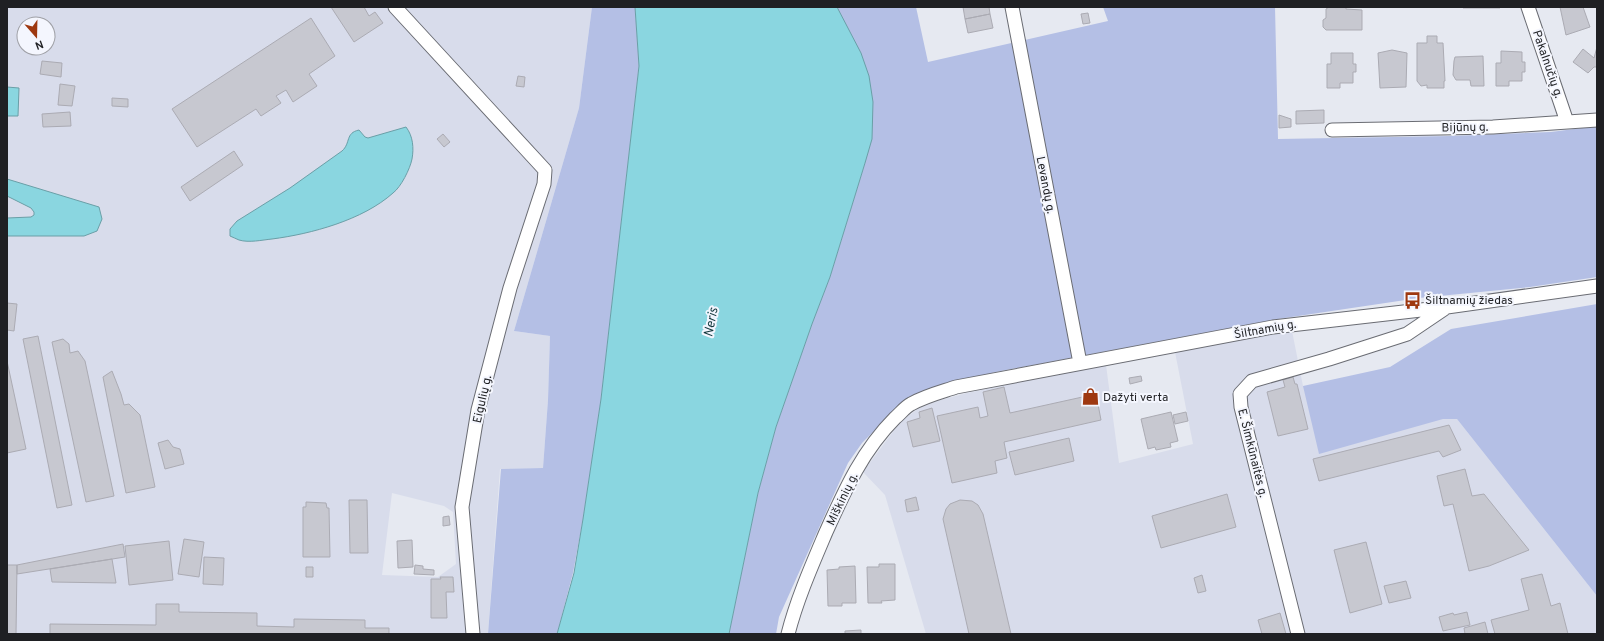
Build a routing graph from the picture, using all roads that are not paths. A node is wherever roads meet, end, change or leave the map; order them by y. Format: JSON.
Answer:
{"nodes":[{"id":1,"x":395,"y":7,"type":"edge"},
{"id":2,"x":1012,"y":7,"type":"edge"},
{"id":3,"x":1528,"y":7,"type":"edge"},
{"id":4,"x":1597,"y":120,"type":"edge"},
{"id":5,"x":1568,"y":122,"type":"junction"},
{"id":6,"x":1332,"y":130,"type":"dead end"},
{"id":7,"x":1597,"y":286,"type":"edge"},
{"id":8,"x":1447,"y":307,"type":"junction"},
{"id":9,"x":1080,"y":363,"type":"junction"},
{"id":10,"x":936,"y":393,"type":"joint"},
{"id":11,"x":473,"y":634,"type":"edge"},
{"id":12,"x":788,"y":634,"type":"edge"},
{"id":13,"x":1298,"y":634,"type":"edge"}],
"edges":[{"from":1,"to":11,"type":"street","name":"Eigulių g."},
{"from":2,"to":9,"type":"street","name":"Levandų g."},
{"from":3,"to":5,"type":"street","name":"Pakalnučių g."},
{"from":4,"to":5,"type":"street","name":"Bijūnų g."},
{"from":5,"to":6,"type":"street","name":"Bijūnų g."},
{"from":7,"to":8,"type":"street","name":"Šiltnamių g."},
{"from":8,"to":9,"type":"street","name":"Šiltnamių g."},
{"from":8,"to":13,"type":"street","name":"E. Šimkūnaitės g."},
{"from":9,"to":10,"type":"street","name":"Šiltnamių g."},
{"from":10,"to":12,"type":"street","name":"Miškinių g."}]}
